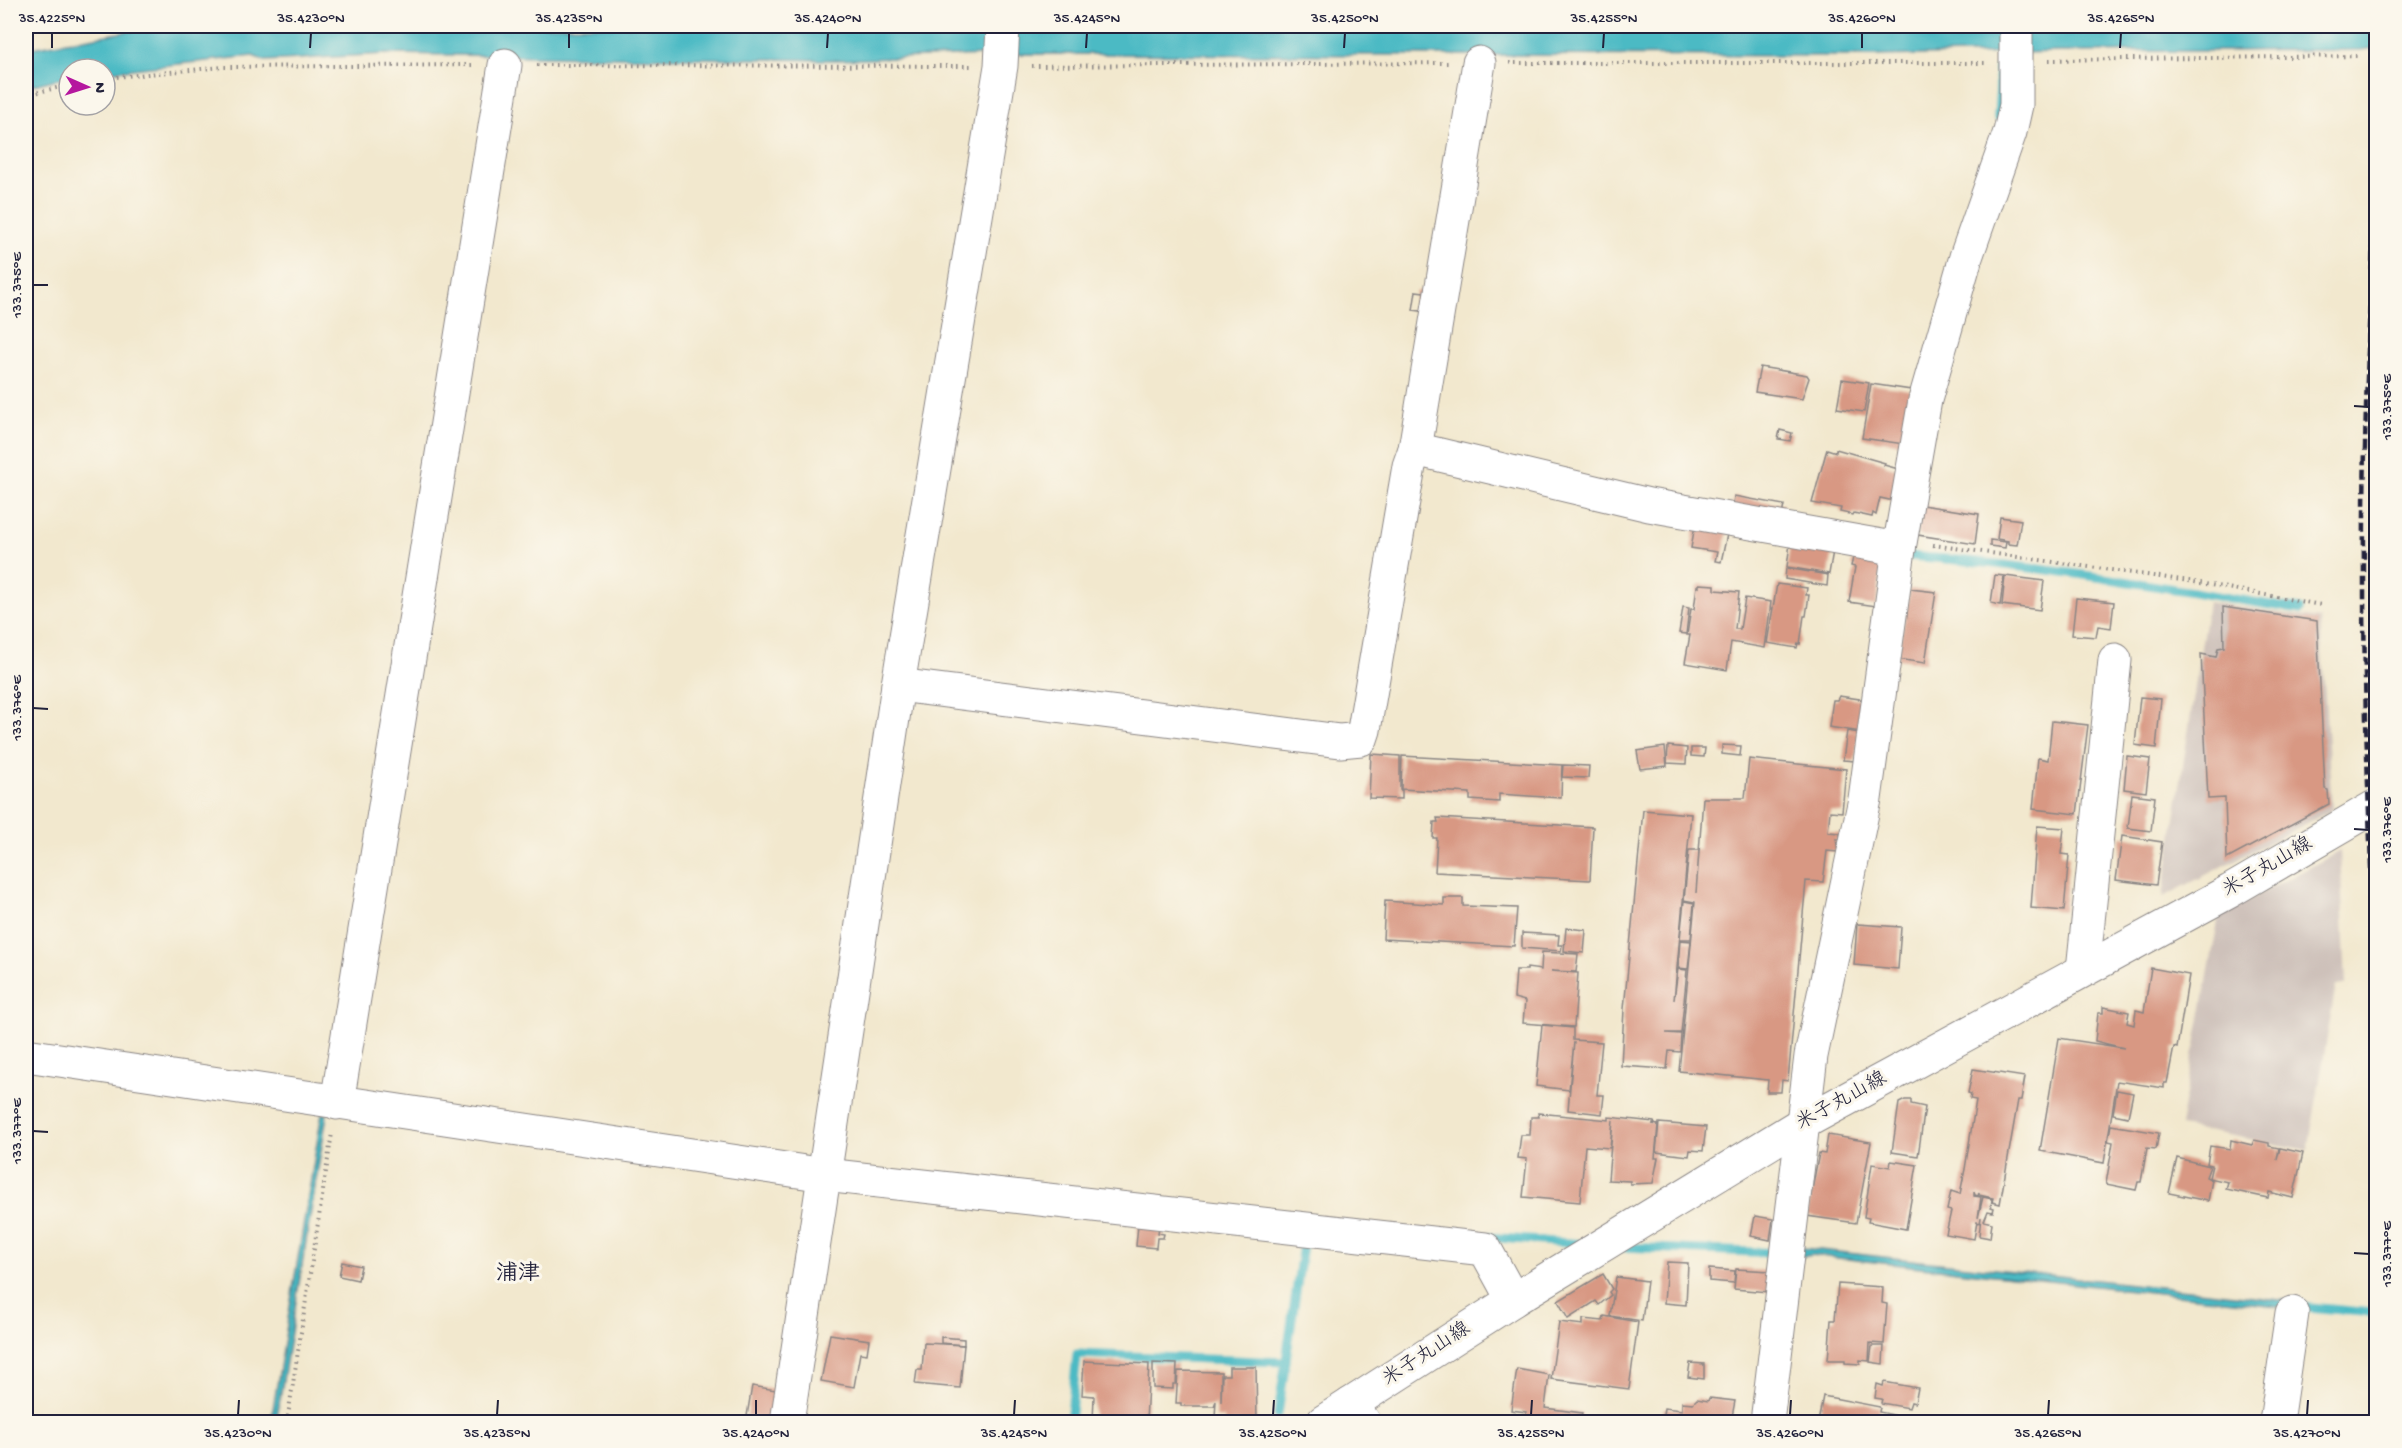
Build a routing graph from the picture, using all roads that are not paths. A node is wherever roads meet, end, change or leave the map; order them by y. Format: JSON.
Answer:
{"nodes":[{"id":1,"x":1003,"y":26,"type":"edge"},
{"id":2,"x":2016,"y":48,"type":"edge"},
{"id":3,"x":1479,"y":63,"type":"road end"},
{"id":4,"x":505,"y":65,"type":"road end"},
{"id":5,"x":1415,"y":449,"type":"junction"},
{"id":6,"x":1901,"y":545,"type":"junction"},
{"id":7,"x":2115,"y":660,"type":"dead end"},
{"id":8,"x":898,"y":686,"type":"junction"},
{"id":9,"x":2376,"y":806,"type":"edge"},
{"id":10,"x":2083,"y":970,"type":"junction"},
{"id":11,"x":26,"y":1055,"type":"edge"},
{"id":12,"x":337,"y":1103,"type":"junction"},
{"id":13,"x":1802,"y":1124,"type":"junction"},
{"id":14,"x":825,"y":1175,"type":"junction"},
{"id":15,"x":1512,"y":1300,"type":"junction"},
{"id":16,"x":2292,"y":1313,"type":"dead end"},
{"id":17,"x":1358,"y":1413,"type":"edge"},
{"id":18,"x":787,"y":1422,"type":"edge"},
{"id":19,"x":1323,"y":1422,"type":"edge"},
{"id":20,"x":1767,"y":1422,"type":"edge"},
{"id":21,"x":2276,"y":1422,"type":"edge"}],
"edges":[{"from":1,"to":8,"type":"street"},
{"from":2,"to":6,"type":"street"},
{"from":3,"to":5,"type":"street"},
{"from":4,"to":12,"type":"street"},
{"from":5,"to":6,"type":"street"},
{"from":5,"to":8,"type":"street"},
{"from":6,"to":13,"type":"street"},
{"from":7,"to":10,"type":"street"},
{"from":8,"to":14,"type":"street"},
{"from":9,"to":10,"type":"street","name":"米子丸山線"},
{"from":10,"to":13,"type":"street","name":"米子丸山線"},
{"from":11,"to":12,"type":"street"},
{"from":12,"to":14,"type":"street"},
{"from":13,"to":15,"type":"street","name":"米子丸山線"},
{"from":13,"to":20,"type":"street"},
{"from":14,"to":15,"type":"street"},
{"from":14,"to":18,"type":"street"},
{"from":15,"to":17,"type":"street","name":"米子丸山線"},
{"from":16,"to":21,"type":"street"},
{"from":17,"to":19,"type":"street","name":"米子丸山線"}]}
